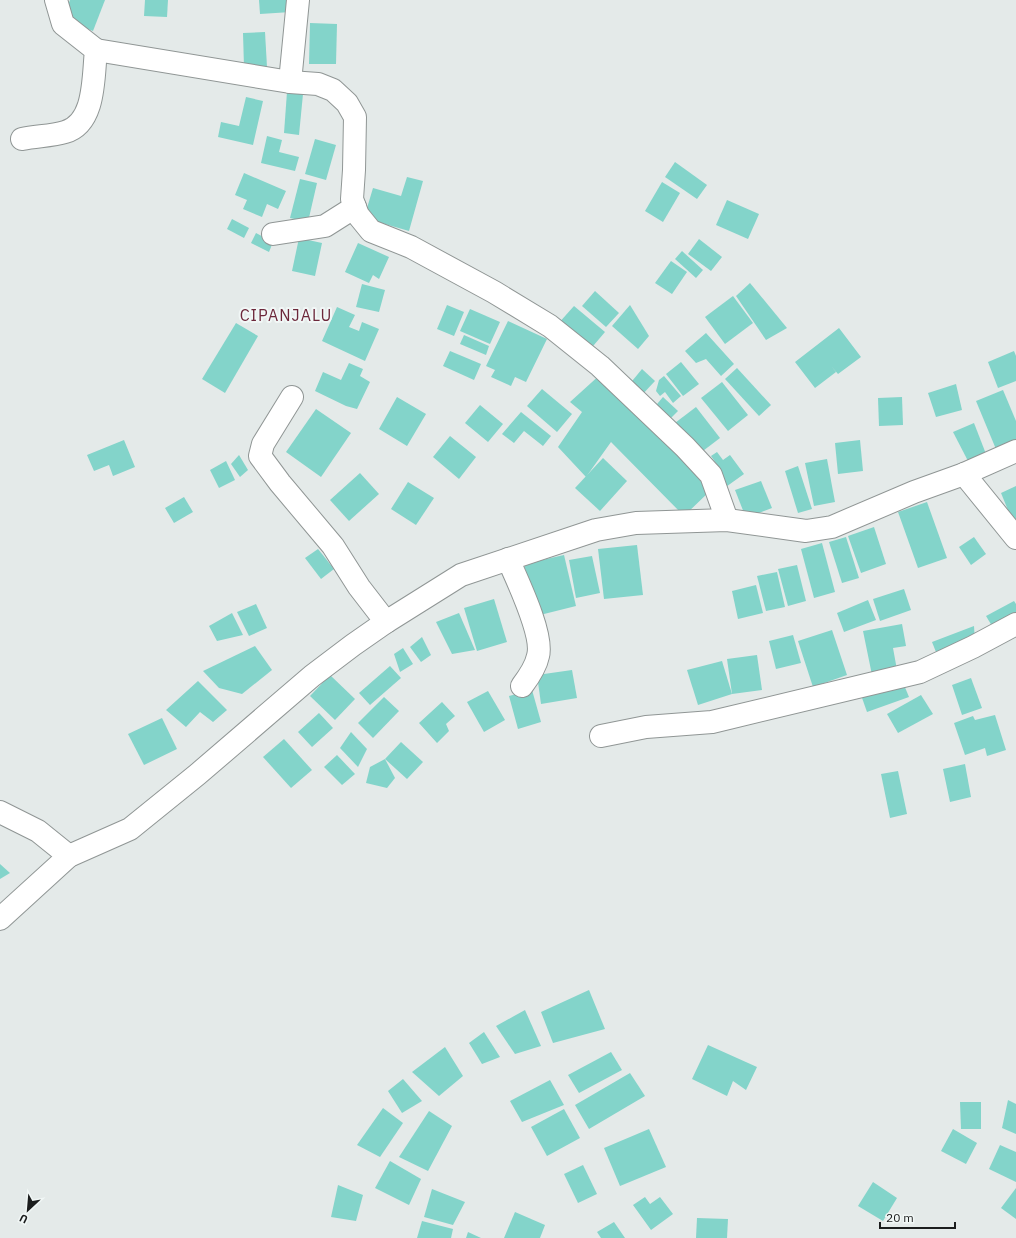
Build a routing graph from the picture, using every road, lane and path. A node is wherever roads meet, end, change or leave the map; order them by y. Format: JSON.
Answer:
{"nodes":[{"id":1,"x":56,"y":0,"type":"edge"},
{"id":2,"x":298,"y":0,"type":"edge"},
{"id":3,"x":96,"y":50,"type":"junction"},
{"id":4,"x":290,"y":82,"type":"junction"},
{"id":5,"x":22,"y":139,"type":"dead end"},
{"id":6,"x":355,"y":207,"type":"junction"},
{"id":7,"x":273,"y":234,"type":"dead end"},
{"id":8,"x":292,"y":397,"type":"dead end"},
{"id":9,"x":1016,"y":451,"type":"edge"},
{"id":10,"x":964,"y":474,"type":"junction"},
{"id":11,"x":728,"y":520,"type":"junction"},
{"id":12,"x":1016,"y":538,"type":"edge"},
{"id":13,"x":508,"y":559,"type":"junction"},
{"id":14,"x":386,"y":622,"type":"junction"},
{"id":15,"x":1016,"y":624,"type":"edge"},
{"id":16,"x":522,"y":686,"type":"dead end"},
{"id":17,"x":601,"y":736,"type":"dead end"},
{"id":18,"x":0,"y":812,"type":"edge"},
{"id":19,"x":69,"y":856,"type":"junction"},
{"id":20,"x":0,"y":919,"type":"edge"}],
"edges":[{"from":1,"to":3,"type":"street"},
{"from":2,"to":4,"type":"street"},
{"from":3,"to":4,"type":"street"},
{"from":3,"to":5,"type":"street"},
{"from":4,"to":6,"type":"street"},
{"from":6,"to":7,"type":"street"},
{"from":6,"to":11,"type":"street"},
{"from":8,"to":14,"type":"street"},
{"from":9,"to":10,"type":"street"},
{"from":10,"to":11,"type":"street"},
{"from":10,"to":12,"type":"street"},
{"from":11,"to":13,"type":"street"},
{"from":13,"to":14,"type":"street"},
{"from":13,"to":16,"type":"street"},
{"from":14,"to":19,"type":"street"},
{"from":15,"to":17,"type":"street"},
{"from":18,"to":19,"type":"street"},
{"from":19,"to":20,"type":"street"}]}
